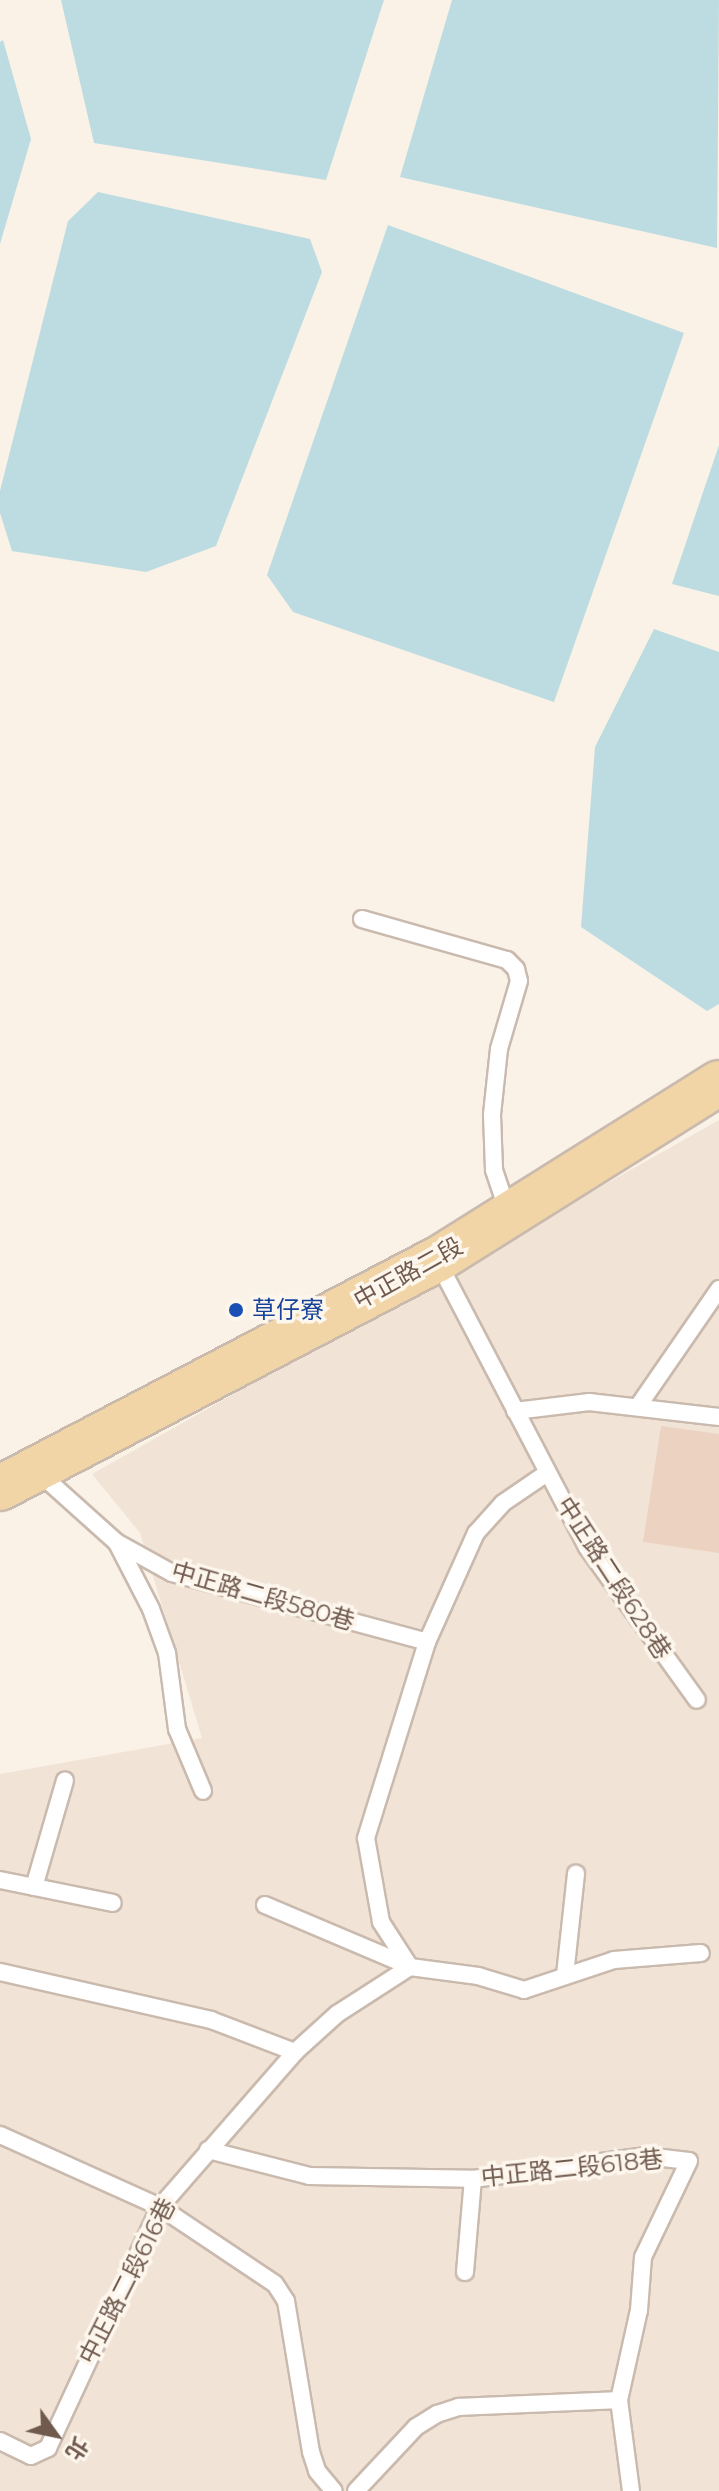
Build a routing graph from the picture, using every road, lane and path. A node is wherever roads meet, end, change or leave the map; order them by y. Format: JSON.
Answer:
{"nodes":[{"id":1,"x":362,"y":919,"type":"dead end"},
{"id":2,"x":719,"y":1083,"type":"edge"},
{"id":3,"x":508,"y":1212,"type":"junction"},
{"id":4,"x":437,"y":1260,"type":"junction"},
{"id":5,"x":719,"y":1289,"type":"edge"},
{"id":6,"x":639,"y":1405,"type":"junction"},
{"id":7,"x":515,"y":1411,"type":"junction"},
{"id":8,"x":719,"y":1417,"type":"edge"},
{"id":9,"x":547,"y":1473,"type":"junction"},
{"id":10,"x":17,"y":1479,"type":"edge"},
{"id":11,"x":116,"y":1542,"type":"junction"},
{"id":12,"x":427,"y":1642,"type":"junction"},
{"id":13,"x":697,"y":1700,"type":"dead end"},
{"id":14,"x":65,"y":1780,"type":"dead end"},
{"id":15,"x":203,"y":1791,"type":"dead end"},
{"id":16,"x":576,"y":1874,"type":"dead end"},
{"id":17,"x":0,"y":1880,"type":"edge"},
{"id":18,"x":34,"y":1887,"type":"junction"},
{"id":19,"x":113,"y":1903,"type":"dead end"},
{"id":20,"x":265,"y":1905,"type":"dead end"},
{"id":21,"x":701,"y":1953,"type":"dead end"},
{"id":22,"x":410,"y":1967,"type":"junction"},
{"id":23,"x":0,"y":1972,"type":"edge"},
{"id":24,"x":565,"y":1975,"type":"junction"},
{"id":25,"x":295,"y":2052,"type":"junction"},
{"id":26,"x":0,"y":2135,"type":"edge"},
{"id":27,"x":208,"y":2150,"type":"junction"},
{"id":28,"x":473,"y":2179,"type":"junction"},
{"id":29,"x":160,"y":2207,"type":"junction"},
{"id":30,"x":465,"y":2272,"type":"dead end"},
{"id":31,"x":619,"y":2400,"type":"junction"},
{"id":32,"x":0,"y":2441,"type":"edge"},
{"id":33,"x":334,"y":2491,"type":"edge"},
{"id":34,"x":356,"y":2491,"type":"edge"},
{"id":35,"x":631,"y":2491,"type":"edge"}],
"edges":[{"from":1,"to":3,"type":"lane"},
{"from":2,"to":3,"type":"main road","name":"中正路二段"},
{"from":3,"to":4,"type":"main road","name":"中正路二段"},
{"from":4,"to":7,"type":"lane","name":"中正路二段628巷"},
{"from":4,"to":10,"type":"main road","name":"中正路二段"},
{"from":5,"to":6,"type":"lane"},
{"from":6,"to":7,"type":"lane"},
{"from":6,"to":8,"type":"lane"},
{"from":7,"to":9,"type":"lane","name":"中正路二段628巷"},
{"from":9,"to":12,"type":"lane"},
{"from":9,"to":13,"type":"lane","name":"中正路二段628巷"},
{"from":10,"to":11,"type":"lane","name":"中正路二段580巷"},
{"from":11,"to":12,"type":"lane","name":"中正路二段580巷"},
{"from":11,"to":15,"type":"lane"},
{"from":12,"to":22,"type":"lane"},
{"from":14,"to":18,"type":"lane"},
{"from":16,"to":24,"type":"lane"},
{"from":17,"to":18,"type":"lane"},
{"from":18,"to":19,"type":"lane"},
{"from":20,"to":22,"type":"lane"},
{"from":21,"to":24,"type":"lane"},
{"from":22,"to":24,"type":"lane"},
{"from":22,"to":25,"type":"lane","name":"中正路二段616巷"},
{"from":23,"to":25,"type":"lane"},
{"from":25,"to":27,"type":"lane","name":"中正路二段616巷"},
{"from":26,"to":29,"type":"lane"},
{"from":27,"to":28,"type":"lane","name":"中正路二段618巷"},
{"from":27,"to":29,"type":"lane","name":"中正路二段616巷"},
{"from":28,"to":30,"type":"lane"},
{"from":28,"to":31,"type":"lane","name":"中正路二段618巷"},
{"from":29,"to":32,"type":"lane","name":"中正路二段616巷"},
{"from":29,"to":33,"type":"lane"},
{"from":31,"to":34,"type":"lane"},
{"from":31,"to":35,"type":"lane","name":"中正路二段618巷"}]}
